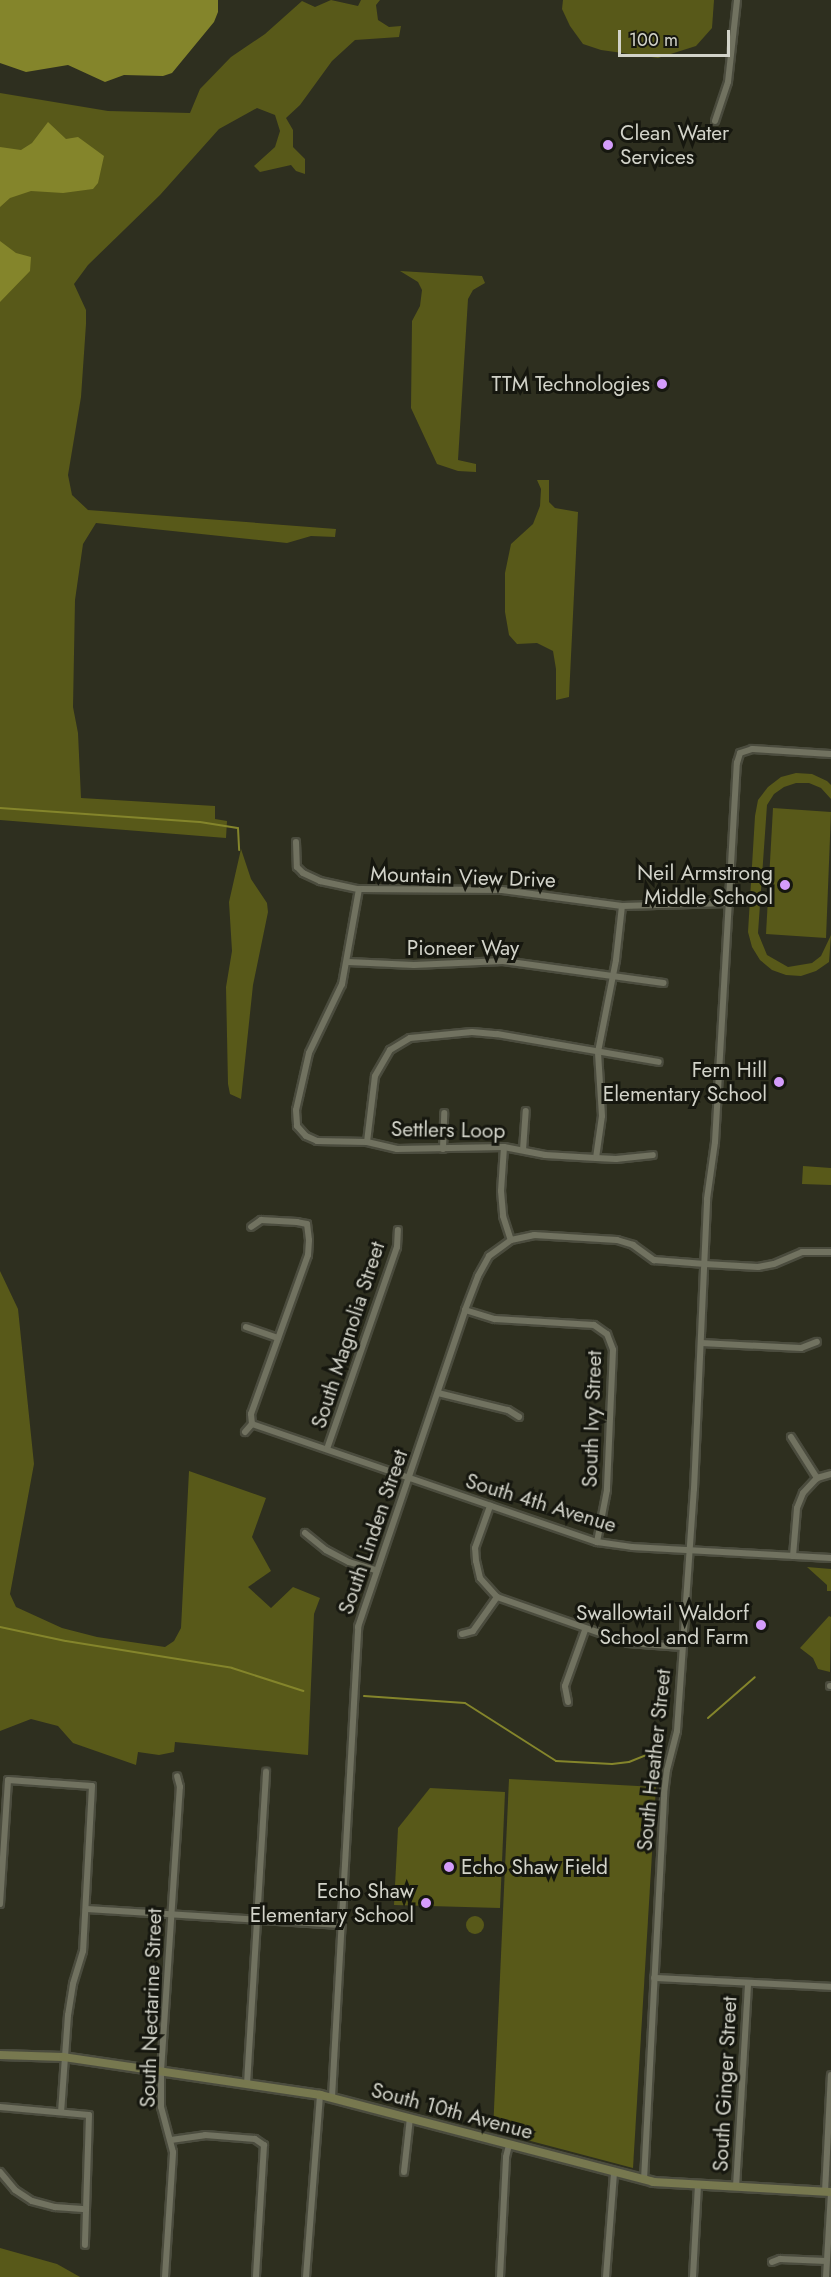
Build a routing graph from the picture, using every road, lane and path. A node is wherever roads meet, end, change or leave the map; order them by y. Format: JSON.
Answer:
{"nodes":[{"id":1,"x":737,"y":0,"type":"edge"},
{"id":2,"x":715,"y":122,"type":"dead end"},
{"id":3,"x":831,"y":754,"type":"edge"},
{"id":4,"x":296,"y":842,"type":"dead end"},
{"id":5,"x":360,"y":889,"type":"junction"},
{"id":6,"x":728,"y":903,"type":"junction"},
{"id":7,"x":622,"y":906,"type":"junction"},
{"id":8,"x":348,"y":962,"type":"junction"},
{"id":9,"x":613,"y":978,"type":"junction"},
{"id":10,"x":663,"y":983,"type":"dead end"},
{"id":11,"x":598,"y":1052,"type":"junction"},
{"id":12,"x":659,"y":1062,"type":"dead end"},
{"id":13,"x":526,"y":1111,"type":"dead end"},
{"id":14,"x":444,"y":1113,"type":"dead end"},
{"id":15,"x":367,"y":1142,"type":"junction"},
{"id":16,"x":504,"y":1147,"type":"junction"},
{"id":17,"x":443,"y":1149,"type":"junction"},
{"id":18,"x":523,"y":1150,"type":"junction"},
{"id":19,"x":653,"y":1155,"type":"dead end"},
{"id":20,"x":596,"y":1158,"type":"junction"},
{"id":21,"x":251,"y":1227,"type":"dead end"},
{"id":22,"x":398,"y":1230,"type":"dead end"},
{"id":23,"x":511,"y":1240,"type":"junction"},
{"id":24,"x":831,"y":1252,"type":"edge"},
{"id":25,"x":705,"y":1264,"type":"junction"},
{"id":26,"x":465,"y":1310,"type":"junction"},
{"id":27,"x":246,"y":1327,"type":"dead end"},
{"id":28,"x":278,"y":1338,"type":"junction"},
{"id":29,"x":818,"y":1342,"type":"dead end"},
{"id":30,"x":701,"y":1343,"type":"junction"},
{"id":31,"x":438,"y":1393,"type":"junction"},
{"id":32,"x":519,"y":1417,"type":"dead end"},
{"id":33,"x":252,"y":1424,"type":"junction"},
{"id":34,"x":245,"y":1432,"type":"dead end"},
{"id":35,"x":791,"y":1437,"type":"dead end"},
{"id":36,"x":327,"y":1449,"type":"junction"},
{"id":37,"x":831,"y":1473,"type":"edge"},
{"id":38,"x":408,"y":1478,"type":"junction"},
{"id":39,"x":817,"y":1478,"type":"junction"},
{"id":40,"x":490,"y":1506,"type":"junction"},
{"id":41,"x":305,"y":1533,"type":"dead end"},
{"id":42,"x":597,"y":1542,"type":"junction"},
{"id":43,"x":688,"y":1550,"type":"junction"},
{"id":44,"x":793,"y":1556,"type":"junction"},
{"id":45,"x":831,"y":1558,"type":"edge"},
{"id":46,"x":375,"y":1570,"type":"junction"},
{"id":47,"x":497,"y":1597,"type":"junction"},
{"id":48,"x":585,"y":1630,"type":"junction"},
{"id":49,"x":462,"y":1634,"type":"dead end"},
{"id":50,"x":682,"y":1647,"type":"junction"},
{"id":51,"x":568,"y":1702,"type":"dead end"},
{"id":52,"x":266,"y":1772,"type":"dead end"},
{"id":53,"x":177,"y":1776,"type":"dead end"},
{"id":54,"x":0,"y":1904,"type":"edge"},
{"id":55,"x":86,"y":1909,"type":"junction"},
{"id":56,"x":170,"y":1914,"type":"junction"},
{"id":57,"x":258,"y":1920,"type":"junction"},
{"id":58,"x":342,"y":1925,"type":"junction"},
{"id":59,"x":654,"y":1978,"type":"junction"},
{"id":60,"x":748,"y":1983,"type":"junction"},
{"id":61,"x":831,"y":1987,"type":"edge"},
{"id":62,"x":0,"y":2055,"type":"edge"},
{"id":63,"x":63,"y":2057,"type":"junction"},
{"id":64,"x":161,"y":2071,"type":"junction"},
{"id":65,"x":831,"y":2075,"type":"edge"},
{"id":66,"x":247,"y":2084,"type":"junction"},
{"id":67,"x":831,"y":2090,"type":"edge"},
{"id":68,"x":320,"y":2095,"type":"junction"},
{"id":69,"x":332,"y":2097,"type":"junction"},
{"id":70,"x":0,"y":2107,"type":"edge"},
{"id":71,"x":61,"y":2112,"type":"junction"},
{"id":72,"x":410,"y":2118,"type":"junction"},
{"id":73,"x":171,"y":2140,"type":"junction"},
{"id":74,"x":509,"y":2145,"type":"junction"},
{"id":75,"x":0,"y":2172,"type":"edge"},
{"id":76,"x":404,"y":2172,"type":"dead end"},
{"id":77,"x":614,"y":2172,"type":"junction"},
{"id":78,"x":644,"y":2180,"type":"junction"},
{"id":79,"x":698,"y":2185,"type":"junction"},
{"id":80,"x":736,"y":2187,"type":"junction"},
{"id":81,"x":829,"y":2192,"type":"edge"},
{"id":82,"x":86,"y":2209,"type":"junction"},
{"id":83,"x":85,"y":2245,"type":"dead end"},
{"id":84,"x":826,"y":2261,"type":"junction"},
{"id":85,"x":772,"y":2262,"type":"dead end"},
{"id":86,"x":165,"y":2277,"type":"edge"},
{"id":87,"x":256,"y":2277,"type":"edge"},
{"id":88,"x":306,"y":2277,"type":"edge"},
{"id":89,"x":500,"y":2277,"type":"edge"},
{"id":90,"x":606,"y":2277,"type":"edge"},
{"id":91,"x":693,"y":2277,"type":"edge"},
{"id":92,"x":826,"y":2277,"type":"edge"}],
"edges":[{"from":1,"to":2,"type":"street"},
{"from":3,"to":6,"type":"street","name":"South Heather Street"},
{"from":4,"to":5,"type":"street","name":"Mountain View Drive"},
{"from":5,"to":7,"type":"street","name":"Mountain View Drive"},
{"from":5,"to":8,"type":"street","name":"Settlers Loop"},
{"from":6,"to":7,"type":"street","name":"Mountain View Drive"},
{"from":6,"to":25,"type":"street","name":"South Heather Street"},
{"from":7,"to":9,"type":"street"},
{"from":8,"to":9,"type":"street","name":"Pioneer Way"},
{"from":8,"to":15,"type":"street","name":"Settlers Loop"},
{"from":9,"to":10,"type":"street","name":"Pioneer Way"},
{"from":9,"to":11,"type":"street"},
{"from":11,"to":12,"type":"street"},
{"from":11,"to":15,"type":"street"},
{"from":11,"to":20,"type":"street"},
{"from":13,"to":18,"type":"street"},
{"from":14,"to":17,"type":"street"},
{"from":15,"to":17,"type":"street","name":"Settlers Loop"},
{"from":16,"to":17,"type":"street","name":"Settlers Loop"},
{"from":16,"to":18,"type":"street","name":"Settlers Loop"},
{"from":16,"to":23,"type":"street"},
{"from":18,"to":20,"type":"street","name":"Settlers Loop"},
{"from":19,"to":20,"type":"street","name":"Settlers Loop"},
{"from":21,"to":28,"type":"street"},
{"from":22,"to":36,"type":"street","name":"South Magnolia Street"},
{"from":23,"to":25,"type":"street"},
{"from":23,"to":26,"type":"street","name":"South Linden Street"},
{"from":24,"to":25,"type":"street"},
{"from":25,"to":30,"type":"street","name":"South Heather Street"},
{"from":26,"to":31,"type":"street","name":"South Linden Street"},
{"from":26,"to":42,"type":"street","name":"South Ivy Street"},
{"from":27,"to":28,"type":"street"},
{"from":28,"to":33,"type":"street"},
{"from":29,"to":30,"type":"street"},
{"from":30,"to":43,"type":"street","name":"South Heather Street"},
{"from":31,"to":32,"type":"street"},
{"from":31,"to":38,"type":"street","name":"South Linden Street"},
{"from":33,"to":34,"type":"street"},
{"from":33,"to":36,"type":"street","name":"South 4th Avenue"},
{"from":35,"to":39,"type":"street"},
{"from":36,"to":38,"type":"street","name":"South 4th Avenue"},
{"from":37,"to":39,"type":"street"},
{"from":38,"to":40,"type":"street","name":"South 4th Avenue"},
{"from":38,"to":46,"type":"street","name":"South Linden Street"},
{"from":39,"to":44,"type":"street"},
{"from":40,"to":42,"type":"street","name":"South 4th Avenue"},
{"from":40,"to":47,"type":"street"},
{"from":41,"to":46,"type":"street"},
{"from":42,"to":43,"type":"street","name":"South 4th Avenue"},
{"from":43,"to":44,"type":"street","name":"South 4th Avenue"},
{"from":43,"to":50,"type":"street","name":"South Heather Street"},
{"from":44,"to":45,"type":"street","name":"South 4th Avenue"},
{"from":46,"to":58,"type":"street","name":"South Linden Street"},
{"from":47,"to":48,"type":"street"},
{"from":47,"to":49,"type":"street"},
{"from":48,"to":50,"type":"street"},
{"from":48,"to":51,"type":"street"},
{"from":50,"to":59,"type":"street","name":"South Heather Street"},
{"from":52,"to":57,"type":"street"},
{"from":53,"to":56,"type":"street","name":"South Nectarine Street"},
{"from":54,"to":55,"type":"street"},
{"from":55,"to":56,"type":"street"},
{"from":55,"to":63,"type":"street"},
{"from":56,"to":57,"type":"street"},
{"from":56,"to":64,"type":"street","name":"South Nectarine Street"},
{"from":57,"to":58,"type":"street"},
{"from":57,"to":66,"type":"street"},
{"from":58,"to":69,"type":"street","name":"South Linden Street"},
{"from":59,"to":60,"type":"street"},
{"from":59,"to":78,"type":"street","name":"South Heather Street"},
{"from":60,"to":61,"type":"street"},
{"from":60,"to":80,"type":"street","name":"South Ginger Street"},
{"from":62,"to":63,"type":"main road","name":"South 10th Avenue"},
{"from":63,"to":64,"type":"main road","name":"South 10th Avenue"},
{"from":63,"to":71,"type":"street"},
{"from":64,"to":66,"type":"main road","name":"South 10th Avenue"},
{"from":64,"to":73,"type":"street","name":"South Nectarine Street"},
{"from":65,"to":67,"type":"street"},
{"from":66,"to":68,"type":"main road","name":"South 10th Avenue"},
{"from":67,"to":81,"type":"street"},
{"from":68,"to":69,"type":"main road","name":"South 10th Avenue"},
{"from":68,"to":88,"type":"street"},
{"from":69,"to":72,"type":"main road","name":"South 10th Avenue"},
{"from":70,"to":71,"type":"street"},
{"from":71,"to":82,"type":"street"},
{"from":72,"to":74,"type":"main road","name":"South 10th Avenue"},
{"from":72,"to":76,"type":"street"},
{"from":73,"to":86,"type":"street","name":"South Nectarine Street"},
{"from":73,"to":87,"type":"street"},
{"from":74,"to":77,"type":"main road","name":"South 10th Avenue"},
{"from":74,"to":89,"type":"street"},
{"from":75,"to":82,"type":"street"},
{"from":77,"to":78,"type":"main road","name":"South 10th Avenue"},
{"from":77,"to":90,"type":"street"},
{"from":78,"to":79,"type":"main road","name":"South 10th Avenue"},
{"from":79,"to":80,"type":"main road","name":"South 10th Avenue"},
{"from":79,"to":91,"type":"street","name":"South Ginger Street"},
{"from":80,"to":81,"type":"main road","name":"South 10th Avenue"},
{"from":81,"to":84,"type":"street"},
{"from":82,"to":83,"type":"street"},
{"from":84,"to":85,"type":"street"},
{"from":84,"to":92,"type":"street"}]}
